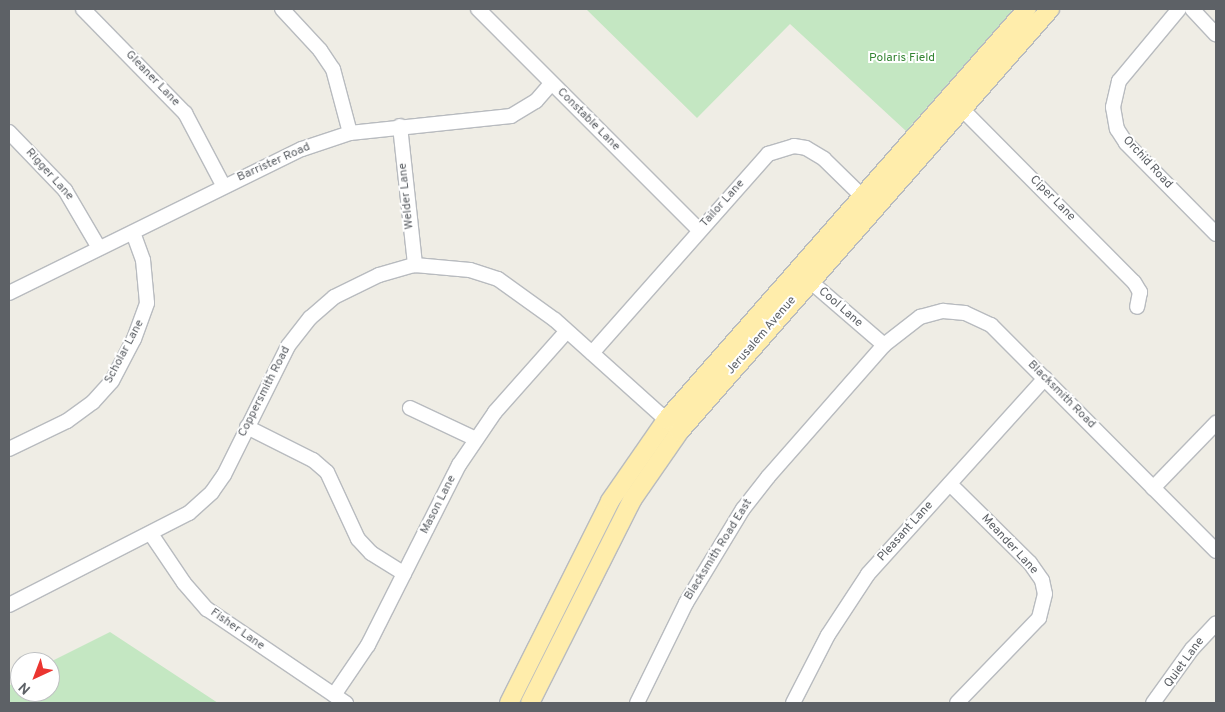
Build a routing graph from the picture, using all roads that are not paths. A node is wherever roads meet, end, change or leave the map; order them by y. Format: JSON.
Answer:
{"nodes":[{"id":1,"x":83,"y":9,"type":"edge"},
{"id":2,"x":282,"y":9,"type":"edge"},
{"id":3,"x":478,"y":9,"type":"edge"},
{"id":4,"x":1027,"y":9,"type":"edge"},
{"id":5,"x":1050,"y":9,"type":"edge"},
{"id":6,"x":1179,"y":9,"type":"edge"},
{"id":7,"x":1192,"y":9,"type":"edge"},
{"id":8,"x":1216,"y":34,"type":"edge"},
{"id":9,"x":551,"y":84,"type":"junction"},
{"id":10,"x":956,"y":103,"type":"junction"},
{"id":11,"x":400,"y":126,"type":"junction"},
{"id":12,"x":9,"y":132,"type":"edge"},
{"id":13,"x":350,"y":133,"type":"junction"},
{"id":14,"x":223,"y":185,"type":"junction"},
{"id":15,"x":861,"y":195,"type":"junction"},
{"id":16,"x":874,"y":208,"type":"junction"},
{"id":17,"x":699,"y":230,"type":"junction"},
{"id":18,"x":133,"y":233,"type":"junction"},
{"id":19,"x":1216,"y":234,"type":"edge"},
{"id":20,"x":100,"y":248,"type":"junction"},
{"id":21,"x":414,"y":265,"type":"junction"},
{"id":22,"x":803,"y":275,"type":"junction"},
{"id":23,"x":9,"y":293,"type":"edge"},
{"id":24,"x":1137,"y":307,"type":"dead end"},
{"id":25,"x":568,"y":331,"type":"junction"},
{"id":26,"x":884,"y":345,"type":"junction"},
{"id":27,"x":592,"y":353,"type":"junction"},
{"id":28,"x":1044,"y":378,"type":"junction"},
{"id":29,"x":410,"y":408,"type":"dead end"},
{"id":30,"x":666,"y":420,"type":"junction"},
{"id":31,"x":1216,"y":423,"type":"edge"},
{"id":32,"x":247,"y":427,"type":"junction"},
{"id":33,"x":679,"y":432,"type":"junction"},
{"id":34,"x":476,"y":439,"type":"junction"},
{"id":35,"x":9,"y":449,"type":"edge"},
{"id":36,"x":950,"y":484,"type":"junction"},
{"id":37,"x":1153,"y":488,"type":"junction"},
{"id":38,"x":151,"y":534,"type":"junction"},
{"id":39,"x":1216,"y":551,"type":"edge"},
{"id":40,"x":404,"y":574,"type":"junction"},
{"id":41,"x":9,"y":605,"type":"edge"},
{"id":42,"x":1216,"y":624,"type":"edge"},
{"id":43,"x":543,"y":635,"type":"junction"},
{"id":44,"x":560,"y":642,"type":"junction"},
{"id":45,"x":340,"y":699,"type":"edge"},
{"id":46,"x":509,"y":703,"type":"edge"},
{"id":47,"x":530,"y":703,"type":"edge"},
{"id":48,"x":637,"y":703,"type":"edge"},
{"id":49,"x":793,"y":703,"type":"edge"},
{"id":50,"x":957,"y":703,"type":"edge"},
{"id":51,"x":1153,"y":703,"type":"edge"}],
"edges":[{"from":1,"to":14,"type":"street","name":"Gleaner Lane"},
{"from":2,"to":13,"type":"street"},
{"from":3,"to":9,"type":"street","name":"Constable Lane"},
{"from":4,"to":10,"type":"main road","name":"Jerusalem Avenue"},
{"from":5,"to":10,"type":"main road","name":"Jerusalem Avenue"},
{"from":6,"to":19,"type":"street","name":"Orchid Road"},
{"from":7,"to":8,"type":"street"},
{"from":9,"to":11,"type":"street","name":"Barrister Road"},
{"from":9,"to":17,"type":"street","name":"Constable Lane"},
{"from":10,"to":15,"type":"main road","name":"Jerusalem Avenue"},
{"from":10,"to":16,"type":"main road","name":"Jerusalem Avenue"},
{"from":10,"to":24,"type":"street","name":"Ciper Lane"},
{"from":11,"to":13,"type":"street","name":"Barrister Road"},
{"from":11,"to":21,"type":"street","name":"Welder Lane"},
{"from":12,"to":20,"type":"street","name":"Rigger Lane"},
{"from":13,"to":14,"type":"street","name":"Barrister Road"},
{"from":14,"to":18,"type":"street","name":"Barrister Road"},
{"from":15,"to":16,"type":"street","name":"Tailor Lane"},
{"from":15,"to":17,"type":"street","name":"Tailor Lane"},
{"from":15,"to":22,"type":"main road","name":"Jerusalem Avenue"},
{"from":16,"to":22,"type":"main road","name":"Jerusalem Avenue"},
{"from":17,"to":27,"type":"street","name":"Tailor Lane"},
{"from":18,"to":20,"type":"street","name":"Barrister Road"},
{"from":18,"to":35,"type":"street","name":"Scholar Lane"},
{"from":20,"to":23,"type":"street","name":"Barrister Road"},
{"from":21,"to":25,"type":"street","name":"Coppersmith Road"},
{"from":21,"to":32,"type":"street","name":"Coppersmith Road"},
{"from":22,"to":26,"type":"street","name":"Cool Lane"},
{"from":22,"to":30,"type":"main road","name":"Jerusalem Avenue"},
{"from":22,"to":33,"type":"main road","name":"Jerusalem Avenue"},
{"from":25,"to":27,"type":"street","name":"Coppersmith Road"},
{"from":25,"to":34,"type":"street","name":"Mason Lane"},
{"from":26,"to":28,"type":"street","name":"Blacksmith Road"},
{"from":26,"to":48,"type":"street","name":"Blacksmith Road East"},
{"from":27,"to":30,"type":"street","name":"Coppersmith Road"},
{"from":28,"to":36,"type":"street","name":"Pleasant Lane"},
{"from":28,"to":37,"type":"street","name":"Blacksmith Road"},
{"from":29,"to":34,"type":"street"},
{"from":30,"to":33,"type":"street","name":"Coppersmith Road"},
{"from":30,"to":43,"type":"main road","name":"Jerusalem Avenue"},
{"from":31,"to":37,"type":"street"},
{"from":32,"to":38,"type":"street","name":"Coppersmith Road"},
{"from":32,"to":40,"type":"street"},
{"from":33,"to":44,"type":"main road","name":"Jerusalem Avenue"},
{"from":34,"to":40,"type":"street","name":"Mason Lane"},
{"from":36,"to":49,"type":"street","name":"Pleasant Lane"},
{"from":36,"to":50,"type":"street","name":"Meander Lane"},
{"from":37,"to":39,"type":"street","name":"Blacksmith Road"},
{"from":38,"to":41,"type":"street","name":"Coppersmith Road"},
{"from":38,"to":45,"type":"street","name":"Fisher Lane"},
{"from":40,"to":45,"type":"street","name":"Mason Lane"},
{"from":42,"to":51,"type":"street","name":"Quiet Lane"},
{"from":43,"to":44,"type":"main road"},
{"from":43,"to":46,"type":"main road","name":"Jerusalem Avenue"},
{"from":44,"to":47,"type":"main road","name":"Jerusalem Avenue"}]}
